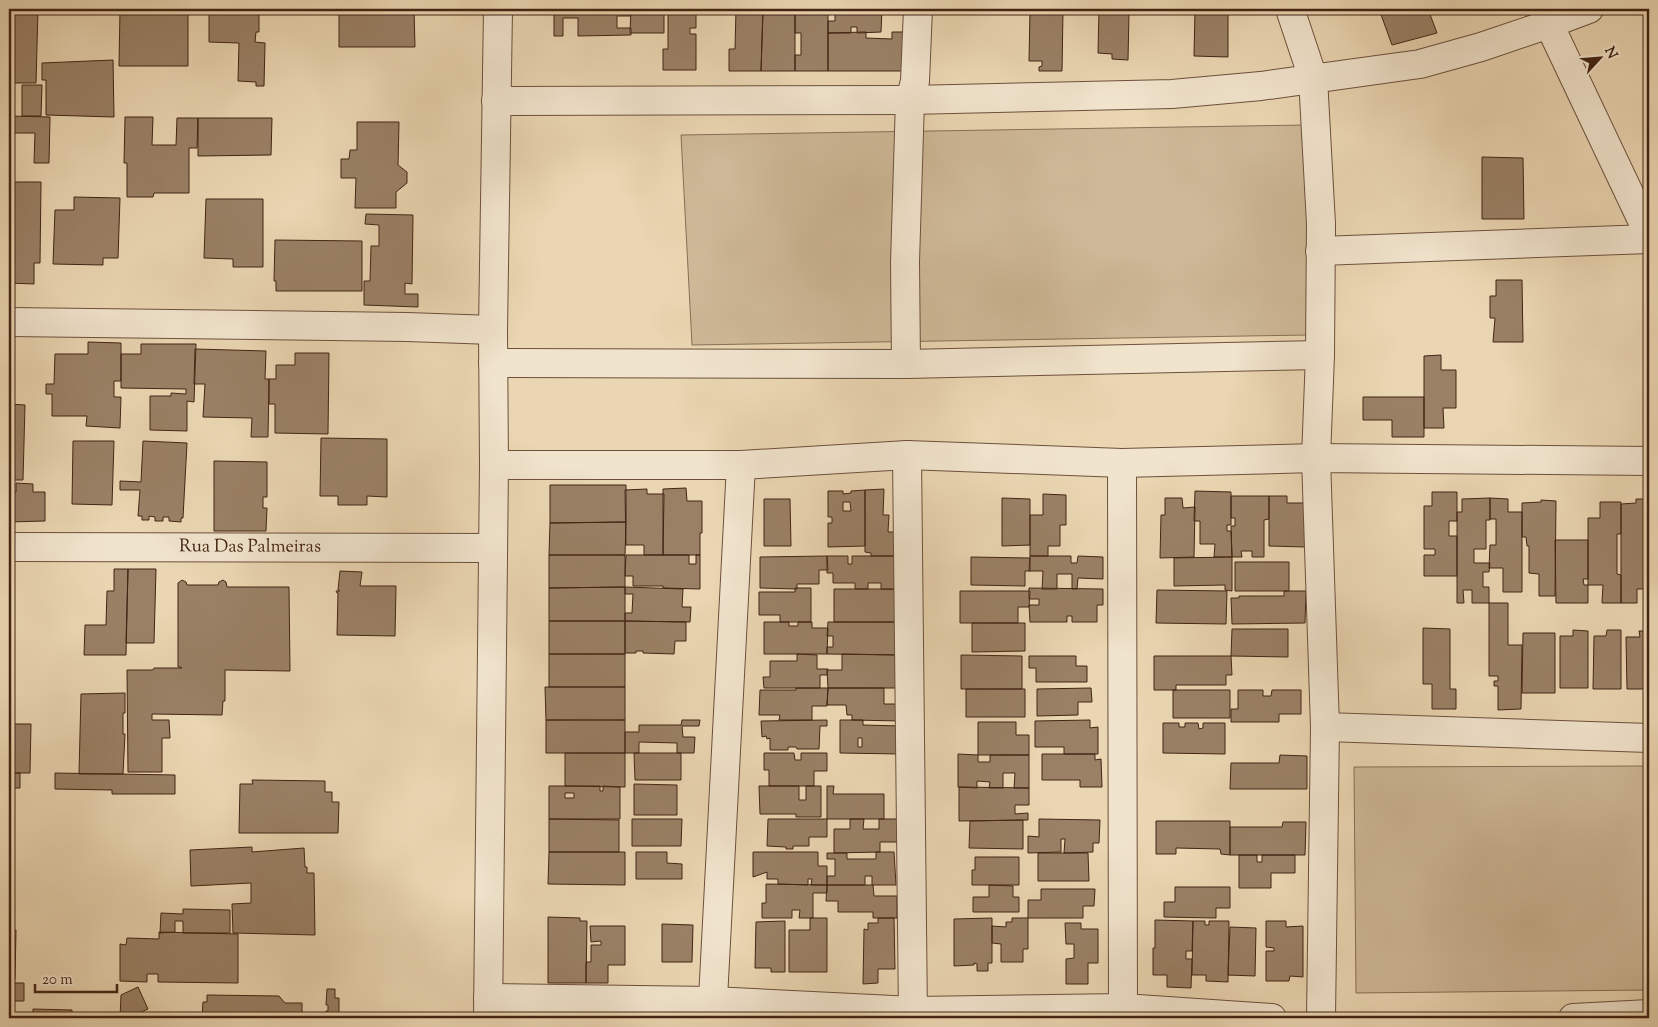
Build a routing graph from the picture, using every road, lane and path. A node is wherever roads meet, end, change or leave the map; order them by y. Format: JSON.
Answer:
{"nodes":[{"id":1,"x":498,"y":9,"type":"edge"},
{"id":2,"x":918,"y":9,"type":"edge"},
{"id":3,"x":1290,"y":9,"type":"edge"},
{"id":4,"x":1589,"y":9,"type":"edge"},
{"id":5,"x":1546,"y":16,"type":"edge"},
{"id":6,"x":1313,"y":78,"type":"junction"},
{"id":7,"x":910,"y":100,"type":"junction"},
{"id":8,"x":496,"y":102,"type":"junction"},
{"id":9,"x":1649,"y":237,"type":"edge"},
{"id":10,"x":1320,"y":251,"type":"junction"},
{"id":11,"x":9,"y":322,"type":"edge"},
{"id":12,"x":493,"y":330,"type":"junction"},
{"id":13,"x":1320,"y":355,"type":"junction"},
{"id":14,"x":493,"y":363,"type":"junction"},
{"id":15,"x":906,"y":364,"type":"junction"},
{"id":16,"x":907,"y":455,"type":"junction"},
{"id":17,"x":1316,"y":458,"type":"junction"},
{"id":18,"x":1649,"y":462,"type":"edge"},
{"id":19,"x":1122,"y":463,"type":"junction"},
{"id":20,"x":494,"y":465,"type":"junction"},
{"id":21,"x":741,"y":465,"type":"junction"},
{"id":22,"x":9,"y":547,"type":"edge"},
{"id":23,"x":493,"y":548,"type":"junction"},
{"id":24,"x":1325,"y":727,"type":"junction"},
{"id":25,"x":1649,"y":738,"type":"edge"},
{"id":26,"x":488,"y":1008,"type":"edge"},
{"id":27,"x":712,"y":1010,"type":"edge"},
{"id":28,"x":1123,"y":1013,"type":"edge"},
{"id":29,"x":913,"y":1014,"type":"edge"},
{"id":30,"x":1649,"y":1014,"type":"edge"},
{"id":31,"x":1272,"y":1018,"type":"edge"},
{"id":32,"x":1321,"y":1018,"type":"edge"},
{"id":33,"x":1573,"y":1018,"type":"edge"}],
"edges":[{"from":1,"to":8,"type":"street"},
{"from":2,"to":7,"type":"street"},
{"from":3,"to":6,"type":"street"},
{"from":4,"to":5,"type":"street"},
{"from":5,"to":6,"type":"street"},
{"from":5,"to":9,"type":"street"},
{"from":6,"to":7,"type":"street"},
{"from":6,"to":10,"type":"street"},
{"from":7,"to":8,"type":"street"},
{"from":7,"to":15,"type":"street"},
{"from":8,"to":12,"type":"street"},
{"from":9,"to":10,"type":"street"},
{"from":10,"to":13,"type":"street"},
{"from":11,"to":12,"type":"street"},
{"from":12,"to":14,"type":"street"},
{"from":13,"to":15,"type":"street"},
{"from":13,"to":17,"type":"street"},
{"from":14,"to":15,"type":"street"},
{"from":14,"to":20,"type":"street"},
{"from":16,"to":19,"type":"street"},
{"from":16,"to":21,"type":"street"},
{"from":16,"to":29,"type":"street"},
{"from":17,"to":18,"type":"street"},
{"from":17,"to":19,"type":"street"},
{"from":17,"to":24,"type":"street"},
{"from":19,"to":28,"type":"street"},
{"from":20,"to":21,"type":"street"},
{"from":20,"to":23,"type":"street"},
{"from":21,"to":27,"type":"street"},
{"from":22,"to":23,"type":"street","name":"Rua Das Palmeiras"},
{"from":23,"to":26,"type":"street"},
{"from":24,"to":25,"type":"street"},
{"from":24,"to":32,"type":"street"},
{"from":26,"to":27,"type":"street"},
{"from":27,"to":29,"type":"street"},
{"from":28,"to":29,"type":"street"},
{"from":28,"to":31,"type":"street"},
{"from":30,"to":33,"type":"street"}]}
